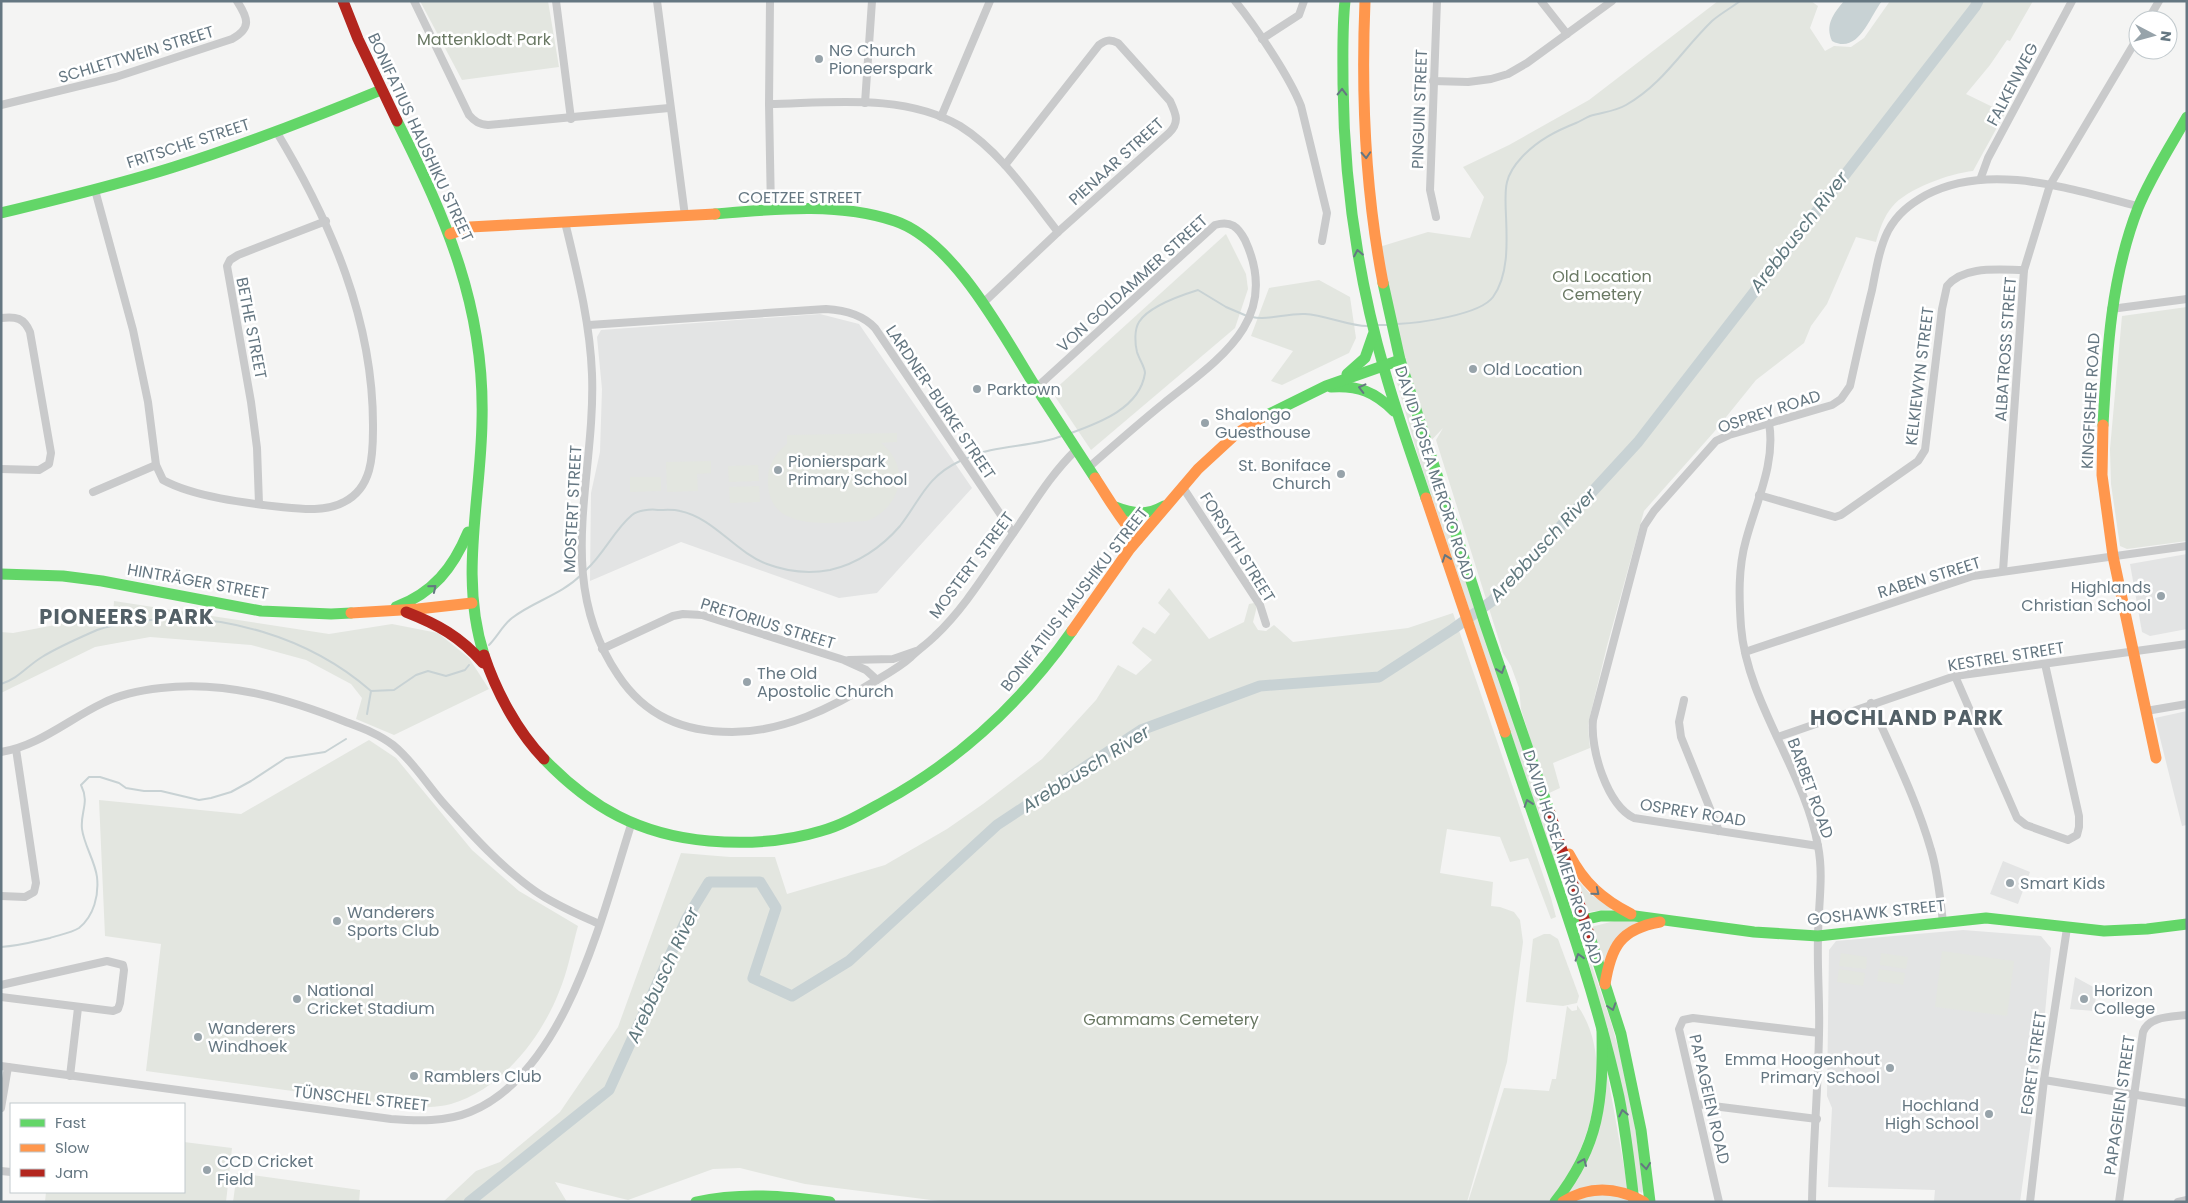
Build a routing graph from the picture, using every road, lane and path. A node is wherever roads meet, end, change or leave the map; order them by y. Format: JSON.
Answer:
{"nodes":[{"id":1,"x":237,"y":1,"type":"edge"},
{"id":2,"x":343,"y":1,"type":"edge"},
{"id":3,"x":414,"y":1,"type":"edge"},
{"id":4,"x":556,"y":1,"type":"edge"},
{"id":5,"x":657,"y":1,"type":"edge"},
{"id":6,"x":770,"y":1,"type":"edge"},
{"id":7,"x":872,"y":1,"type":"edge"},
{"id":8,"x":990,"y":1,"type":"edge"},
{"id":9,"x":1235,"y":1,"type":"edge"},
{"id":10,"x":1304,"y":1,"type":"edge"},
{"id":11,"x":1344,"y":1,"type":"edge"},
{"id":12,"x":1365,"y":1,"type":"edge"},
{"id":13,"x":1436,"y":1,"type":"edge"},
{"id":14,"x":1541,"y":1,"type":"edge"},
{"id":15,"x":1612,"y":1,"type":"edge"},
{"id":16,"x":2072,"y":1,"type":"edge"},
{"id":17,"x":1567,"y":34,"type":"junction"},
{"id":18,"x":1262,"y":40,"type":"junction"},
{"id":19,"x":2128,"y":53,"type":"edge"},
{"id":20,"x":1433,"y":81,"type":"junction"},
{"id":21,"x":381,"y":90,"type":"junction"},
{"id":22,"x":865,"y":103,"type":"junction"},
{"id":23,"x":769,"y":104,"type":"junction"},
{"id":24,"x":1,"y":105,"type":"edge"},
{"id":25,"x":670,"y":108,"type":"junction"},
{"id":26,"x":941,"y":117,"type":"junction"},
{"id":27,"x":2187,"y":117,"type":"edge"},
{"id":28,"x":571,"y":119,"type":"junction"},
{"id":29,"x":276,"y":131,"type":"junction"},
{"id":30,"x":1004,"y":165,"type":"junction"},
{"id":31,"x":1980,"y":180,"type":"junction"},
{"id":32,"x":2050,"y":185,"type":"junction"},
{"id":33,"x":96,"y":190,"type":"junction"},
{"id":34,"x":2138,"y":206,"type":"junction"},
{"id":35,"x":771,"y":211,"type":"junction"},
{"id":36,"x":1,"y":214,"type":"edge"},
{"id":37,"x":685,"y":216,"type":"junction"},
{"id":38,"x":1436,"y":216,"type":"dead end"},
{"id":39,"x":444,"y":219,"type":"junction"},
{"id":40,"x":326,"y":222,"type":"junction"},
{"id":41,"x":565,"y":222,"type":"junction"},
{"id":42,"x":470,"y":227,"type":"junction"},
{"id":43,"x":1058,"y":232,"type":"junction"},
{"id":44,"x":450,"y":234,"type":"junction"},
{"id":45,"x":1322,"y":241,"type":"dead end"},
{"id":46,"x":457,"y":256,"type":"junction"},
{"id":47,"x":2024,"y":270,"type":"junction"},
{"id":48,"x":2187,"y":299,"type":"edge"},
{"id":49,"x":982,"y":304,"type":"junction"},
{"id":50,"x":2111,"y":309,"type":"junction"},
{"id":51,"x":1,"y":318,"type":"edge"},
{"id":52,"x":589,"y":325,"type":"junction"},
{"id":53,"x":1373,"y":333,"type":"junction"},
{"id":54,"x":1400,"y":360,"type":"junction"},
{"id":55,"x":1382,"y":366,"type":"junction"},
{"id":56,"x":1335,"y":381,"type":"junction"},
{"id":57,"x":1036,"y":388,"type":"junction"},
{"id":58,"x":1318,"y":389,"type":"junction"},
{"id":59,"x":1397,"y":414,"type":"junction"},
{"id":60,"x":1769,"y":423,"type":"junction"},
{"id":61,"x":1076,"y":450,"type":"junction"},
{"id":62,"x":156,"y":465,"type":"junction"},
{"id":63,"x":1088,"y":468,"type":"junction"},
{"id":64,"x":1,"y":469,"type":"edge"},
{"id":65,"x":1182,"y":486,"type":"junction"},
{"id":66,"x":93,"y":492,"type":"dead end"},
{"id":67,"x":1759,"y":496,"type":"junction"},
{"id":68,"x":1170,"y":502,"type":"junction"},
{"id":69,"x":259,"y":504,"type":"junction"},
{"id":70,"x":1115,"y":506,"type":"junction"},
{"id":71,"x":473,"y":519,"type":"junction"},
{"id":72,"x":1123,"y":523,"type":"junction"},
{"id":73,"x":1014,"y":533,"type":"junction"},
{"id":74,"x":1138,"y":539,"type":"junction"},
{"id":75,"x":2187,"y":546,"type":"edge"},
{"id":76,"x":1126,"y":555,"type":"junction"},
{"id":77,"x":2113,"y":556,"type":"junction"},
{"id":78,"x":2003,"y":571,"type":"junction"},
{"id":79,"x":1,"y":574,"type":"edge"},
{"id":80,"x":472,"y":600,"type":"junction"},
{"id":81,"x":390,"y":609,"type":"junction"},
{"id":82,"x":402,"y":610,"type":"junction"},
{"id":83,"x":1266,"y":624,"type":"dead end"},
{"id":84,"x":2187,"y":644,"type":"edge"},
{"id":85,"x":602,"y":649,"type":"junction"},
{"id":86,"x":916,"y":651,"type":"junction"},
{"id":87,"x":1745,"y":652,"type":"junction"},
{"id":88,"x":2133,"y":652,"type":"junction"},
{"id":89,"x":844,"y":660,"type":"junction"},
{"id":90,"x":2045,"y":664,"type":"junction"},
{"id":91,"x":489,"y":670,"type":"junction"},
{"id":92,"x":1955,"y":676,"type":"junction"},
{"id":93,"x":877,"y":680,"type":"junction"},
{"id":94,"x":1684,"y":700,"type":"dead end"},
{"id":95,"x":1872,"y":703,"type":"junction"},
{"id":96,"x":2187,"y":704,"type":"edge"},
{"id":97,"x":2146,"y":711,"type":"junction"},
{"id":98,"x":1778,"y":737,"type":"junction"},
{"id":99,"x":16,"y":750,"type":"junction"},
{"id":100,"x":1,"y":752,"type":"edge"},
{"id":101,"x":2156,"y":758,"type":"dead end"},
{"id":102,"x":1553,"y":822,"type":"junction"},
{"id":103,"x":631,"y":825,"type":"junction"},
{"id":104,"x":1719,"y":831,"type":"junction"},
{"id":105,"x":1818,"y":846,"type":"junction"},
{"id":106,"x":1,"y":896,"type":"edge"},
{"id":107,"x":1635,"y":916,"type":"junction"},
{"id":108,"x":1584,"y":920,"type":"junction"},
{"id":109,"x":1676,"y":921,"type":"junction"},
{"id":110,"x":1943,"y":922,"type":"junction"},
{"id":111,"x":599,"y":924,"type":"junction"},
{"id":112,"x":1569,"y":924,"type":"junction"},
{"id":113,"x":2187,"y":924,"type":"edge"},
{"id":114,"x":2067,"y":928,"type":"junction"},
{"id":115,"x":1818,"y":936,"type":"junction"},
{"id":116,"x":1,"y":985,"type":"edge"},
{"id":117,"x":1605,"y":985,"type":"junction"},
{"id":118,"x":1,"y":997,"type":"edge"},
{"id":119,"x":78,"y":1008,"type":"junction"},
{"id":120,"x":2187,"y":1015,"type":"edge"},
{"id":121,"x":1602,"y":1030,"type":"junction"},
{"id":122,"x":1819,"y":1033,"type":"junction"},
{"id":123,"x":4,"y":1067,"type":"edge"},
{"id":124,"x":70,"y":1076,"type":"junction"},
{"id":125,"x":2044,"y":1080,"type":"junction"},
{"id":126,"x":2133,"y":1094,"type":"junction"},
{"id":127,"x":2187,"y":1103,"type":"edge"},
{"id":128,"x":1697,"y":1104,"type":"junction"},
{"id":129,"x":1,"y":1108,"type":"edge"},
{"id":130,"x":1817,"y":1118,"type":"junction"},
{"id":131,"x":1638,"y":1200,"type":"edge"},
{"id":132,"x":2187,"y":1200,"type":"edge"},
{"id":133,"x":696,"y":1202,"type":"edge"},
{"id":134,"x":830,"y":1202,"type":"edge"},
{"id":135,"x":1554,"y":1202,"type":"edge"},
{"id":136,"x":1563,"y":1202,"type":"edge"},
{"id":137,"x":1650,"y":1202,"type":"edge"},
{"id":138,"x":1719,"y":1202,"type":"edge"},
{"id":139,"x":1812,"y":1202,"type":"edge"},
{"id":140,"x":2030,"y":1202,"type":"edge"},
{"id":141,"x":2119,"y":1202,"type":"edge"},
{"id":142,"x":2178,"y":1202,"type":"edge"}],
"edges":[{"from":1,"to":24,"type":"street","name":"SCHLETTWEIN STREET"},
{"from":2,"to":21,"type":"street","name":"BONIFATIUS HAUSHIKU STREET"},
{"from":3,"to":28,"type":"street"},
{"from":4,"to":28,"type":"street"},
{"from":5,"to":25,"type":"street"},
{"from":6,"to":23,"type":"street"},
{"from":7,"to":22,"type":"street"},
{"from":8,"to":26,"type":"street"},
{"from":9,"to":18,"type":"street"},
{"from":10,"to":18,"type":"street"},
{"from":53,"to":11,"type":"street","name":"DAVID HOSEA MERORO ROAD","one_way":true},
{"from":12,"to":54,"type":"street","name":"DAVID HOSEA MERORO ROAD","one_way":true},
{"from":13,"to":20,"type":"street","name":"PINGUIN STREET"},
{"from":14,"to":17,"type":"street"},
{"from":15,"to":17,"type":"street"},
{"from":16,"to":31,"type":"street","name":"FALKENWEG"},
{"from":17,"to":20,"type":"street"},
{"from":18,"to":45,"type":"street"},
{"from":19,"to":32,"type":"street","name":"ALBATROSS STREET"},
{"from":20,"to":38,"type":"street","name":"PINGUIN STREET"},
{"from":21,"to":29,"type":"street","name":"FRITSCHE STREET"},
{"from":21,"to":39,"type":"street","name":"BONIFATIUS HAUSHIKU STREET"},
{"from":22,"to":23,"type":"street"},
{"from":22,"to":26,"type":"street"},
{"from":23,"to":35,"type":"street"},
{"from":25,"to":28,"type":"street"},
{"from":25,"to":37,"type":"street"},
{"from":26,"to":30,"type":"street"},
{"from":27,"to":34,"type":"street","name":"KINGFISHER ROAD"},
{"from":29,"to":33,"type":"street","name":"FRITSCHE STREET"},
{"from":29,"to":40,"type":"street"},
{"from":30,"to":43,"type":"street"},
{"from":30,"to":43,"type":"street","name":"PIENAAR STREET"},
{"from":31,"to":32,"type":"street","name":"OSPREY ROAD"},
{"from":31,"to":60,"type":"street","name":"OSPREY ROAD"},
{"from":32,"to":34,"type":"street","name":"OSPREY ROAD"},
{"from":32,"to":47,"type":"street","name":"ALBATROSS STREET"},
{"from":33,"to":36,"type":"street","name":"FRITSCHE STREET"},
{"from":33,"to":62,"type":"street"},
{"from":34,"to":50,"type":"street","name":"KINGFISHER ROAD"},
{"from":35,"to":37,"type":"street","name":"COETZEE STREET"},
{"from":35,"to":49,"type":"street","name":"COETZEE STREET"},
{"from":37,"to":41,"type":"street","name":"COETZEE STREET"},
{"from":39,"to":42,"type":"street"},
{"from":39,"to":44,"type":"street","name":"BONIFATIUS HAUSHIKU STREET"},
{"from":40,"to":69,"type":"street","name":"BETHE STREET"},
{"from":40,"to":69,"type":"street"},
{"from":41,"to":42,"type":"street","name":"COETZEE STREET"},
{"from":41,"to":52,"type":"street","name":"MOSTERT STREET"},
{"from":42,"to":44,"type":"street","name":"COETZEE STREET"},
{"from":42,"to":46,"type":"street"},
{"from":43,"to":49,"type":"street","name":"PIENAAR STREET"},
{"from":44,"to":46,"type":"street","name":"BONIFATIUS HAUSHIKU STREET"},
{"from":46,"to":71,"type":"street","name":"BONIFATIUS HAUSHIKU STREET"},
{"from":47,"to":67,"type":"street","name":"KELKIEWYN STREET"},
{"from":47,"to":78,"type":"street","name":"ALBATROSS STREET"},
{"from":48,"to":50,"type":"street"},
{"from":49,"to":57,"type":"street","name":"COETZEE STREET"},
{"from":50,"to":77,"type":"street","name":"KINGFISHER ROAD"},
{"from":51,"to":64,"type":"street"},
{"from":52,"to":73,"type":"street","name":"LARDNER-BURKE STREET"},
{"from":52,"to":85,"type":"street","name":"MOSTERT STREET"},
{"from":53,"to":55,"type":"street","name":"DAVID HOSEA MERORO ROAD"},
{"from":53,"to":56,"type":"street"},
{"from":54,"to":55,"type":"street","name":"BONIFATIUS HAUSHIKU STREET"},
{"from":54,"to":102,"type":"street","name":"DAVID HOSEA MERORO ROAD","one_way":true},
{"from":55,"to":56,"type":"street","name":"BONIFATIUS HAUSHIKU STREET"},
{"from":55,"to":59,"type":"street","name":"DAVID HOSEA MERORO ROAD"},
{"from":56,"to":58,"type":"street","name":"BONIFATIUS HAUSHIKU STREET"},
{"from":57,"to":61,"type":"street","name":"COETZEE STREET"},
{"from":57,"to":63,"type":"street","name":"VON GOLDAMMER STREET"},
{"from":59,"to":58,"type":"street","one_way":true},
{"from":58,"to":65,"type":"street","name":"BONIFATIUS HAUSHIKU STREET"},
{"from":112,"to":59,"type":"street","name":"DAVID HOSEA MERORO ROAD","one_way":true},
{"from":60,"to":67,"type":"street","name":"BARBET ROAD"},
{"from":60,"to":104,"type":"street","name":"OSPREY ROAD"},
{"from":61,"to":63,"type":"street","name":"COETZEE STREET"},
{"from":61,"to":73,"type":"street","name":"MOSTERT STREET"},
{"from":62,"to":66,"type":"street"},
{"from":62,"to":69,"type":"street"},
{"from":63,"to":70,"type":"street","name":"COETZEE STREET"},
{"from":65,"to":68,"type":"street","name":"BONIFATIUS HAUSHIKU STREET"},
{"from":65,"to":83,"type":"street","name":"FORSYTH STREET"},
{"from":67,"to":87,"type":"street","name":"BARBET ROAD"},
{"from":68,"to":70,"type":"street"},
{"from":68,"to":74,"type":"street","name":"BONIFATIUS HAUSHIKU STREET"},
{"from":70,"to":72,"type":"street","name":"COETZEE STREET"},
{"from":71,"to":80,"type":"street","name":"BONIFATIUS HAUSHIKU STREET"},
{"from":81,"to":71,"type":"street","one_way":true},
{"from":72,"to":74,"type":"street","name":"COETZEE STREET"},
{"from":72,"to":76,"type":"street"},
{"from":73,"to":86,"type":"street","name":"MOSTERT STREET"},
{"from":74,"to":76,"type":"street","name":"BONIFATIUS HAUSHIKU STREET"},
{"from":75,"to":77,"type":"street","name":"RABEN STREET"},
{"from":76,"to":103,"type":"street","name":"BONIFATIUS HAUSHIKU STREET"},
{"from":77,"to":78,"type":"street","name":"RABEN STREET"},
{"from":77,"to":88,"type":"street","name":"KINGFISHER ROAD"},
{"from":78,"to":87,"type":"street","name":"RABEN STREET"},
{"from":79,"to":81,"type":"street","name":"HINTRÄGER STREET"},
{"from":80,"to":81,"type":"street","name":"HINTRÄGER STREET"},
{"from":80,"to":82,"type":"street","name":"HINTRÄGER STREET"},
{"from":80,"to":91,"type":"street","name":"BONIFATIUS HAUSHIKU STREET"},
{"from":81,"to":82,"type":"street","name":"HINTRÄGER STREET"},
{"from":82,"to":91,"type":"street"},
{"from":84,"to":88,"type":"street","name":"KESTREL STREET"},
{"from":85,"to":89,"type":"street","name":"PRETORIUS STREET"},
{"from":85,"to":93,"type":"street","name":"MOSTERT STREET"},
{"from":86,"to":89,"type":"street","name":"PRETORIUS STREET"},
{"from":86,"to":93,"type":"street","name":"MOSTERT STREET"},
{"from":87,"to":98,"type":"street","name":"BARBET ROAD"},
{"from":88,"to":90,"type":"street","name":"KESTREL STREET"},
{"from":88,"to":97,"type":"street","name":"KINGFISHER ROAD"},
{"from":89,"to":93,"type":"street","name":"PRETORIUS STREET"},
{"from":90,"to":92,"type":"street","name":"KESTREL STREET"},
{"from":90,"to":92,"type":"street"},
{"from":91,"to":103,"type":"street","name":"BONIFATIUS HAUSHIKU STREET"},
{"from":92,"to":95,"type":"street","name":"KESTREL STREET"},
{"from":94,"to":104,"type":"street"},
{"from":95,"to":98,"type":"street","name":"KESTREL STREET"},
{"from":95,"to":110,"type":"street"},
{"from":96,"to":97,"type":"street"},
{"from":97,"to":101,"type":"street","name":"KINGFISHER ROAD"},
{"from":98,"to":105,"type":"street","name":"BARBET ROAD"},
{"from":99,"to":100,"type":"street"},
{"from":99,"to":106,"type":"street"},
{"from":99,"to":111,"type":"street"},
{"from":102,"to":107,"type":"street","one_way":true},
{"from":102,"to":108,"type":"street","name":"DAVID HOSEA MERORO ROAD"},
{"from":103,"to":111,"type":"street","name":"TÜNSCHEL STREET"},
{"from":104,"to":105,"type":"street","name":"OSPREY ROAD"},
{"from":105,"to":115,"type":"street","name":"BARBET ROAD"},
{"from":107,"to":108,"type":"street","name":"GOSHAWK STREET"},
{"from":107,"to":109,"type":"street","name":"GOSHAWK STREET"},
{"from":108,"to":112,"type":"street","name":"GOSHAWK STREET"},
{"from":108,"to":117,"type":"street","name":"DAVID HOSEA MERORO ROAD"},
{"from":109,"to":115,"type":"street","name":"GOSHAWK STREET"},
{"from":109,"to":117,"type":"street"},
{"from":110,"to":114,"type":"street","name":"GOSHAWK STREET"},
{"from":110,"to":115,"type":"street","name":"GOSHAWK STREET"},
{"from":111,"to":124,"type":"street","name":"TÜNSCHEL STREET"},
{"from":121,"to":112,"type":"street","name":"DAVID HOSEA MERORO ROAD","one_way":true},
{"from":113,"to":114,"type":"street","name":"GOSHAWK STREET"},
{"from":114,"to":125,"type":"street","name":"EGRET STREET"},
{"from":115,"to":122,"type":"street","name":"BARBET ROAD"},
{"from":116,"to":119,"type":"street"},
{"from":117,"to":137,"type":"street","name":"DAVID HOSEA MERORO ROAD","one_way":true},
{"from":118,"to":119,"type":"street"},
{"from":119,"to":124,"type":"street"},
{"from":120,"to":126,"type":"street","name":"PAPAGEIEN STREET"},
{"from":131,"to":121,"type":"street","name":"DAVID HOSEA MERORO ROAD","one_way":true},
{"from":135,"to":121,"type":"street","one_way":true},
{"from":122,"to":128,"type":"street","name":"PAPAGEIEN ROAD"},
{"from":122,"to":130,"type":"street","name":"BARBET ROAD"},
{"from":123,"to":124,"type":"street","name":"TÜNSCHEL STREET"},
{"from":123,"to":129,"type":"street"},
{"from":125,"to":126,"type":"street"},
{"from":125,"to":140,"type":"street","name":"EGRET STREET"},
{"from":126,"to":127,"type":"street"},
{"from":126,"to":141,"type":"street","name":"PAPAGEIEN STREET"},
{"from":128,"to":130,"type":"street"},
{"from":128,"to":138,"type":"street","name":"PAPAGEIEN ROAD"},
{"from":130,"to":139,"type":"street","name":"BARBET ROAD"},
{"from":131,"to":136,"type":"street"},
{"from":132,"to":142,"type":"street"},
{"from":133,"to":134,"type":"street"}]}
